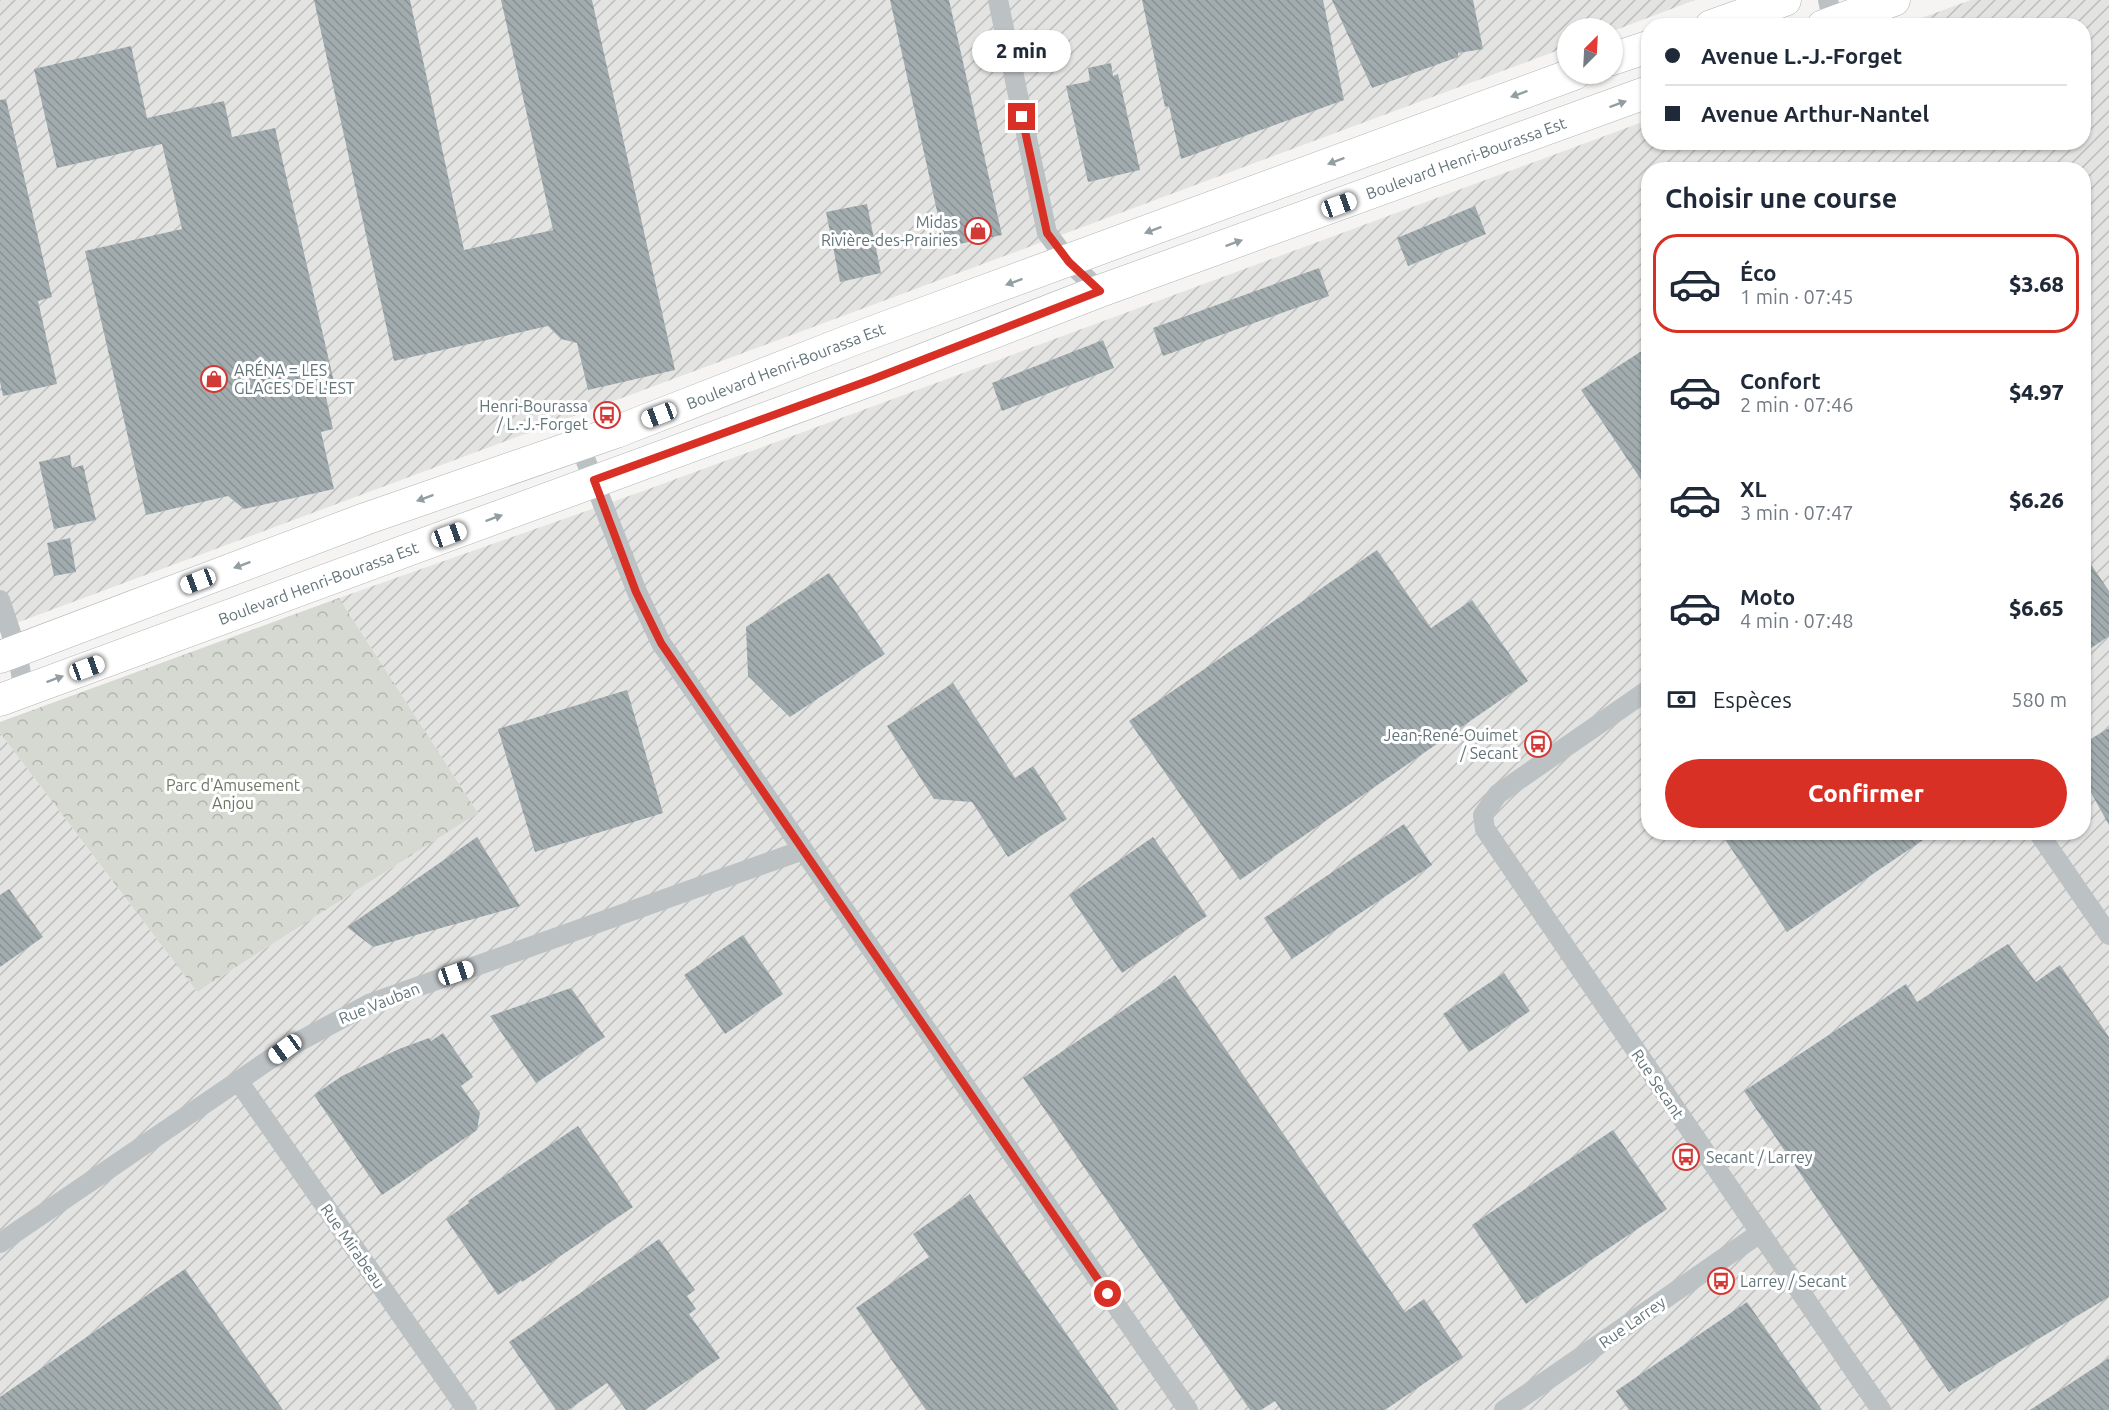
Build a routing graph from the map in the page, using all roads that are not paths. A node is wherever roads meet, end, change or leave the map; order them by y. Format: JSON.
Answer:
{"nodes":[{"id":1,"x":998,"y":0,"type":"edge"},
{"id":2,"x":1785,"y":0,"type":"edge"},
{"id":3,"x":1894,"y":0,"type":"edge"},
{"id":4,"x":1828,"y":16,"type":"edge"},
{"id":5,"x":1734,"y":18,"type":"edge"},
{"id":6,"x":1641,"y":49,"type":"edge"},
{"id":7,"x":1623,"y":55,"type":"edge"},
{"id":8,"x":1557,"y":80,"type":"edge"},
{"id":9,"x":1641,"y":95,"type":"edge"},
{"id":10,"x":1069,"y":262,"type":"junction"},
{"id":11,"x":1100,"y":291,"type":"junction"},
{"id":12,"x":579,"y":443,"type":"junction"},
{"id":13,"x":594,"y":480,"type":"junction"},
{"id":14,"x":0,"y":600,"type":"edge"},
{"id":15,"x":8,"y":654,"type":"edge"},
{"id":16,"x":12,"y":695,"type":"edge"},
{"id":17,"x":1641,"y":695,"type":"edge"},
{"id":18,"x":2044,"y":840,"type":"edge"},
{"id":19,"x":802,"y":850,"type":"junction"},
{"id":20,"x":2109,"y":935,"type":"edge"},
{"id":21,"x":239,"y":1082,"type":"junction"},
{"id":22,"x":1760,"y":1233,"type":"junction"},
{"id":23,"x":0,"y":1243,"type":"edge"},
{"id":24,"x":467,"y":1410,"type":"edge"},
{"id":25,"x":1188,"y":1410,"type":"edge"},
{"id":26,"x":1503,"y":1410,"type":"edge"},
{"id":27,"x":1881,"y":1410,"type":"edge"}],
"edges":[{"from":1,"to":10,"type":"street"},
{"from":2,"to":5,"type":"main road"},
{"from":3,"to":4,"type":"main road"},
{"from":6,"to":7,"type":"main road"},
{"from":8,"to":10,"type":"main road","name":"Boulevard Henri-Bourassa Est","one_way":true},
{"from":11,"to":9,"type":"main road","name":"Boulevard Henri-Bourassa Est","one_way":true},
{"from":10,"to":11,"type":"street"},
{"from":10,"to":12,"type":"main road","name":"Boulevard Henri-Bourassa Est","one_way":true},
{"from":11,"to":13,"type":"main road","name":"Boulevard Henri-Bourassa Est"},
{"from":12,"to":13,"type":"street"},
{"from":12,"to":15,"type":"main road","name":"Boulevard Henri-Bourassa Est","one_way":true},
{"from":16,"to":13,"type":"main road","name":"Boulevard Henri-Bourassa Est","one_way":true},
{"from":13,"to":19,"type":"street"},
{"from":14,"to":15,"type":"street"},
{"from":15,"to":16,"type":"street"},
{"from":17,"to":22,"type":"street","name":"Rue Secant"},
{"from":18,"to":20,"type":"street"},
{"from":19,"to":21,"type":"street","name":"Rue Vauban"},
{"from":19,"to":25,"type":"street"},
{"from":21,"to":23,"type":"street","name":"Rue Vauban"},
{"from":21,"to":24,"type":"street","name":"Rue Mirabeau"},
{"from":22,"to":26,"type":"street","name":"Rue Larrey"},
{"from":22,"to":27,"type":"street","name":"Rue Secant"}]}
